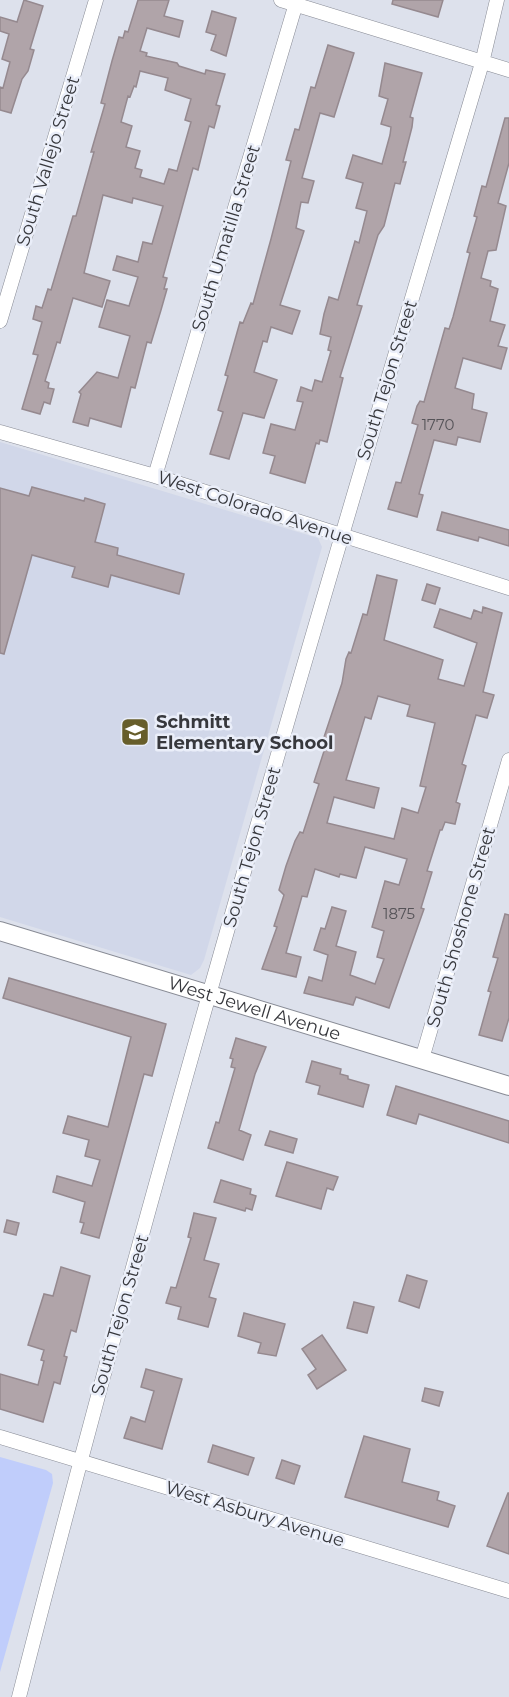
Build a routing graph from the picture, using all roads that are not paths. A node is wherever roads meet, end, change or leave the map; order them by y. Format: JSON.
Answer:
{"nodes":[{"id":1,"x":96,"y":0,"type":"edge"},
{"id":2,"x":282,"y":0,"type":"edge"},
{"id":3,"x":497,"y":0,"type":"edge"},
{"id":4,"x":297,"y":2,"type":"edge"},
{"id":5,"x":482,"y":63,"type":"junction"},
{"id":6,"x":509,"y":70,"type":"edge"},
{"id":7,"x":0,"y":321,"type":"edge"},
{"id":8,"x":0,"y":432,"type":"edge"},
{"id":9,"x":155,"y":476,"type":"junction"},
{"id":10,"x":341,"y":535,"type":"junction"},
{"id":11,"x":509,"y":588,"type":"edge"},
{"id":12,"x":509,"y":760,"type":"edge"},
{"id":13,"x":0,"y":931,"type":"edge"},
{"id":14,"x":210,"y":995,"type":"junction"},
{"id":15,"x":422,"y":1059,"type":"junction"},
{"id":16,"x":509,"y":1086,"type":"edge"},
{"id":17,"x":0,"y":1437,"type":"edge"},
{"id":18,"x":80,"y":1461,"type":"junction"},
{"id":19,"x":509,"y":1591,"type":"edge"},
{"id":20,"x":19,"y":1697,"type":"edge"}],
"edges":[{"from":1,"to":7,"type":"street","name":"South Vallejo Street"},
{"from":2,"to":4,"type":"street"},
{"from":3,"to":5,"type":"street","name":"South Tejon Street"},
{"from":4,"to":5,"type":"street"},
{"from":4,"to":9,"type":"street","name":"South Umatilla Street"},
{"from":5,"to":6,"type":"street"},
{"from":5,"to":10,"type":"street","name":"South Tejon Street"},
{"from":8,"to":9,"type":"street","name":"West Colorado Avenue"},
{"from":9,"to":10,"type":"street","name":"West Colorado Avenue"},
{"from":10,"to":11,"type":"street","name":"West Colorado Avenue"},
{"from":10,"to":14,"type":"street","name":"South Tejon Street"},
{"from":12,"to":15,"type":"street","name":"South Shoshone Street"},
{"from":13,"to":14,"type":"street","name":"West Jewell Avenue"},
{"from":14,"to":15,"type":"street","name":"West Jewell Avenue"},
{"from":14,"to":18,"type":"street","name":"South Tejon Street"},
{"from":15,"to":16,"type":"street","name":"West Jewell Avenue"},
{"from":17,"to":18,"type":"street","name":"West Asbury Avenue"},
{"from":18,"to":19,"type":"street","name":"West Asbury Avenue"},
{"from":18,"to":20,"type":"street","name":"South Tejon Street"}]}
